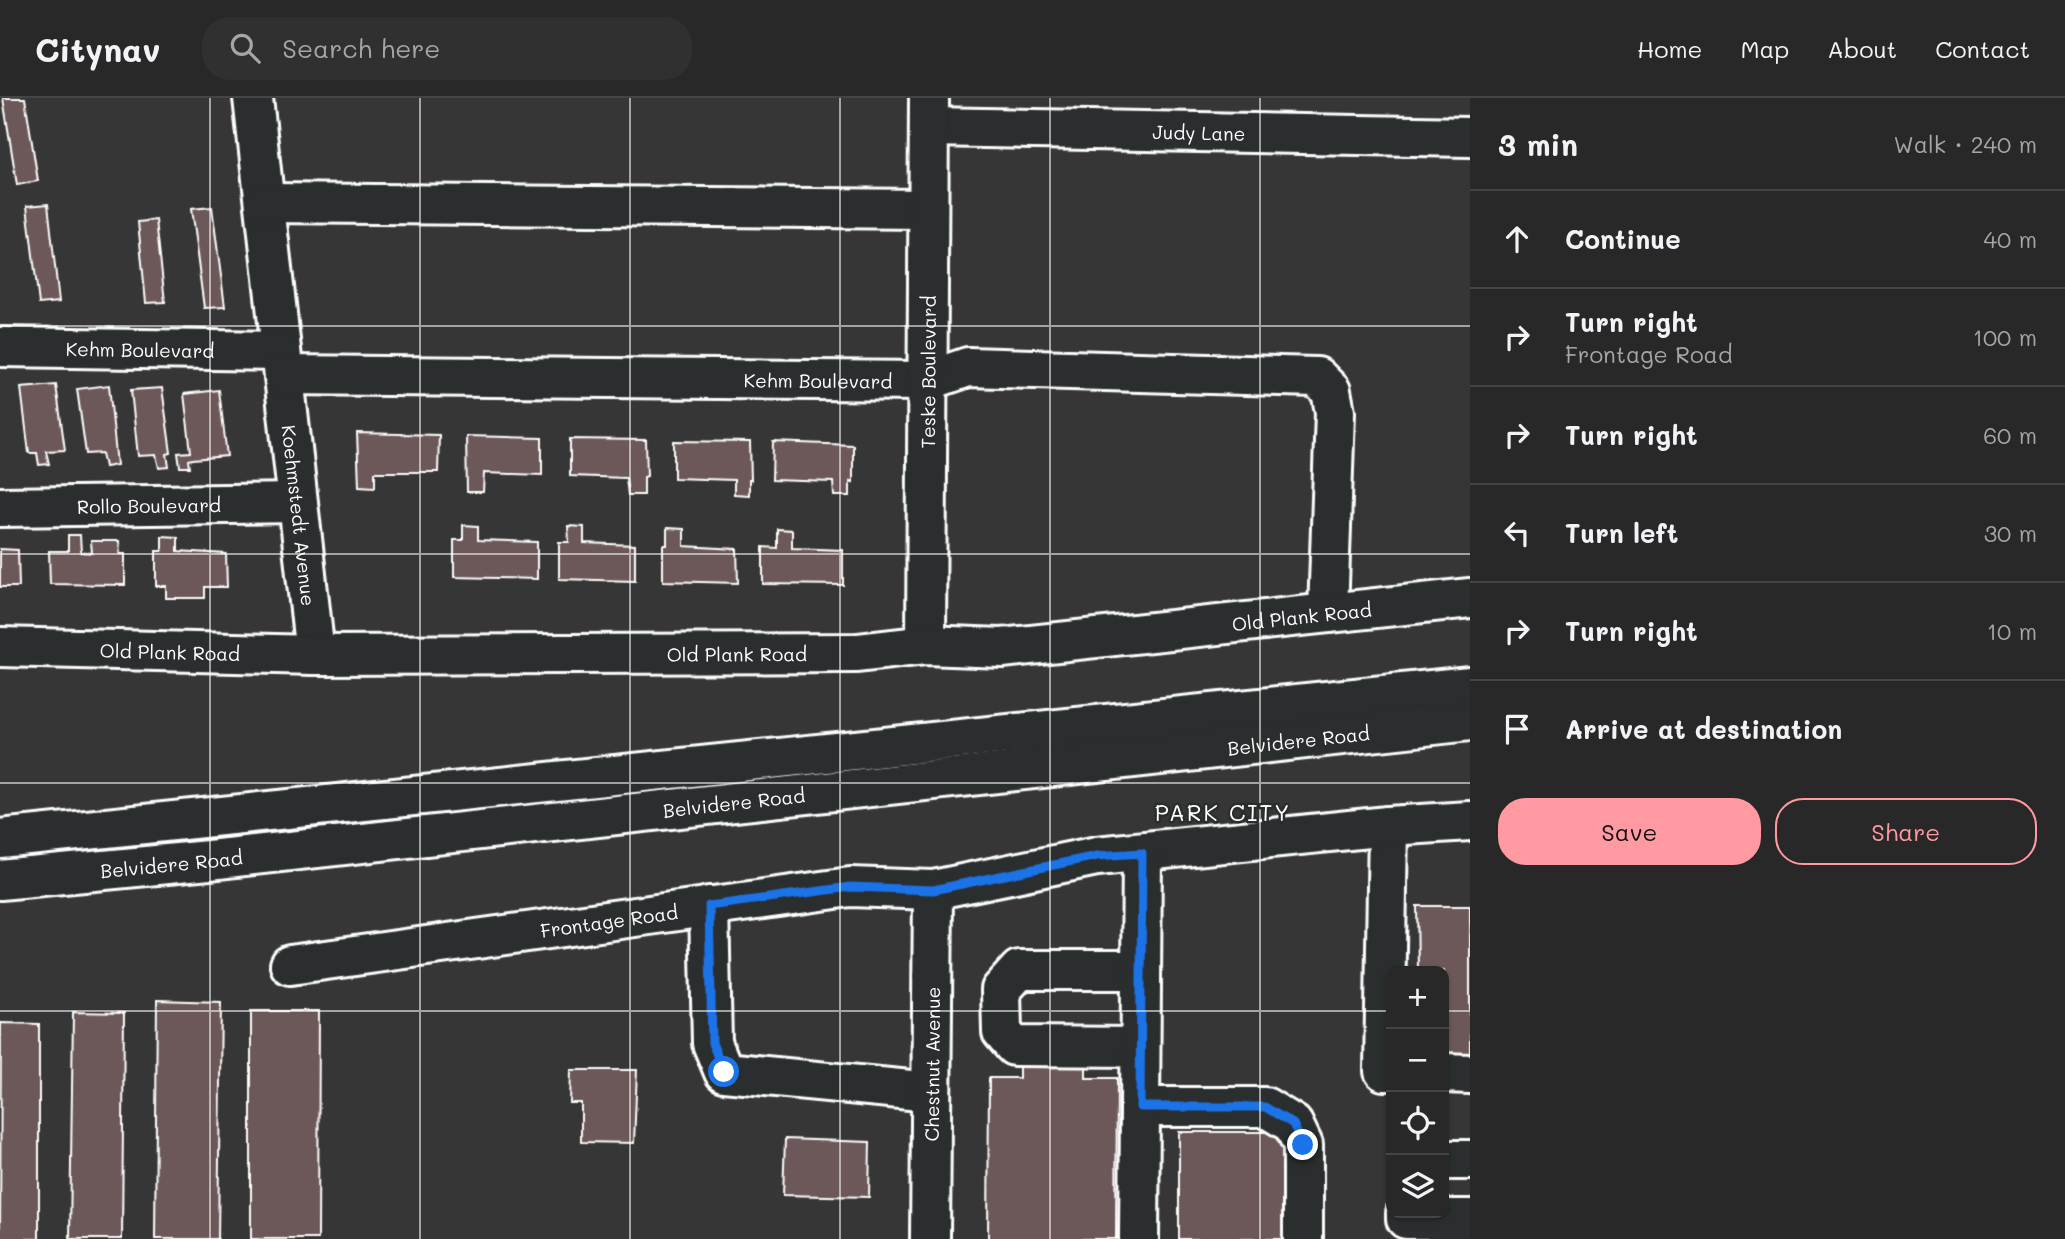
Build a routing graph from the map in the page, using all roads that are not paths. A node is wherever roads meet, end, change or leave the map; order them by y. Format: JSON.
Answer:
{"nodes":[{"id":1,"x":253,"y":98,"type":"edge"},
{"id":2,"x":929,"y":112,"type":"edge"},
{"id":3,"x":1470,"y":137,"type":"edge"},
{"id":4,"x":265,"y":204,"type":"junction"},
{"id":5,"x":928,"y":209,"type":"junction"},
{"id":6,"x":0,"y":347,"type":"edge"},
{"id":7,"x":282,"y":363,"type":"junction"},
{"id":8,"x":927,"y":381,"type":"junction"},
{"id":9,"x":297,"y":503,"type":"junction"},
{"id":10,"x":0,"y":507,"type":"edge"},
{"id":11,"x":1470,"y":598,"type":"edge"},
{"id":12,"x":1328,"y":613,"type":"junction"},
{"id":13,"x":926,"y":645,"type":"junction"},
{"id":14,"x":0,"y":647,"type":"edge"},
{"id":15,"x":316,"y":655,"type":"junction"},
{"id":16,"x":1470,"y":686,"type":"edge"},
{"id":17,"x":1470,"y":721,"type":"edge"},
{"id":18,"x":1470,"y":821,"type":"edge"},
{"id":19,"x":1388,"y":826,"type":"junction"},
{"id":20,"x":0,"y":839,"type":"edge"},
{"id":21,"x":1142,"y":853,"type":"junction"},
{"id":22,"x":0,"y":880,"type":"edge"},
{"id":23,"x":933,"y":890,"type":"junction"},
{"id":24,"x":709,"y":906,"type":"junction"},
{"id":25,"x":290,"y":965,"type":"dead end"},
{"id":26,"x":1141,"y":970,"type":"junction"},
{"id":27,"x":1140,"y":1048,"type":"junction"},
{"id":28,"x":1386,"y":1071,"type":"edge"},
{"id":29,"x":1449,"y":1073,"type":"edge"},
{"id":30,"x":1470,"y":1074,"type":"edge"},
{"id":31,"x":931,"y":1092,"type":"junction"},
{"id":32,"x":1140,"y":1107,"type":"junction"},
{"id":33,"x":1449,"y":1160,"type":"edge"},
{"id":34,"x":1470,"y":1160,"type":"edge"},
{"id":35,"x":1470,"y":1219,"type":"edge"},
{"id":36,"x":1402,"y":1223,"type":"edge"},
{"id":37,"x":930,"y":1239,"type":"edge"},
{"id":38,"x":1139,"y":1239,"type":"edge"},
{"id":39,"x":1303,"y":1239,"type":"edge"}],
"edges":[{"from":1,"to":4,"type":"street","name":"Koehmstedt Avenue"},
{"from":2,"to":3,"type":"street","name":"Judy Lane"},
{"from":2,"to":5,"type":"street","name":"Teske Boulevard"},
{"from":4,"to":5,"type":"street"},
{"from":4,"to":7,"type":"street","name":"Koehmstedt Avenue"},
{"from":5,"to":8,"type":"street","name":"Teske Boulevard"},
{"from":6,"to":7,"type":"street","name":"Kehm Boulevard"},
{"from":7,"to":8,"type":"street","name":"Kehm Boulevard"},
{"from":7,"to":9,"type":"street","name":"Koehmstedt Avenue"},
{"from":8,"to":12,"type":"street","name":"Kehm Boulevard"},
{"from":8,"to":13,"type":"street","name":"Teske Boulevard"},
{"from":9,"to":10,"type":"street","name":"Rollo Boulevard"},
{"from":9,"to":15,"type":"street","name":"Koehmstedt Avenue"},
{"from":11,"to":12,"type":"street","name":"Old Plank Road"},
{"from":12,"to":13,"type":"street","name":"Old Plank Road"},
{"from":13,"to":15,"type":"street","name":"Old Plank Road"},
{"from":14,"to":15,"type":"street","name":"Old Plank Road"},
{"from":16,"to":20,"type":"street","name":"Belvidere Road"},
{"from":17,"to":22,"type":"street","name":"Belvidere Road"},
{"from":18,"to":19,"type":"street","name":"Frontage Road"},
{"from":19,"to":21,"type":"street","name":"Frontage Road"},
{"from":19,"to":28,"type":"street"},
{"from":21,"to":23,"type":"street","name":"Frontage Road"},
{"from":21,"to":26,"type":"street"},
{"from":23,"to":24,"type":"street","name":"Frontage Road"},
{"from":23,"to":31,"type":"street","name":"Chestnut Avenue"},
{"from":24,"to":25,"type":"street","name":"Frontage Road"},
{"from":24,"to":31,"type":"street"},
{"from":26,"to":27,"type":"street"},
{"from":26,"to":27,"type":"street"},
{"from":27,"to":32,"type":"street"},
{"from":29,"to":30,"type":"street"},
{"from":31,"to":37,"type":"street","name":"Chestnut Avenue"},
{"from":32,"to":38,"type":"street"},
{"from":32,"to":39,"type":"street"},
{"from":33,"to":34,"type":"street"},
{"from":35,"to":36,"type":"street"}]}
